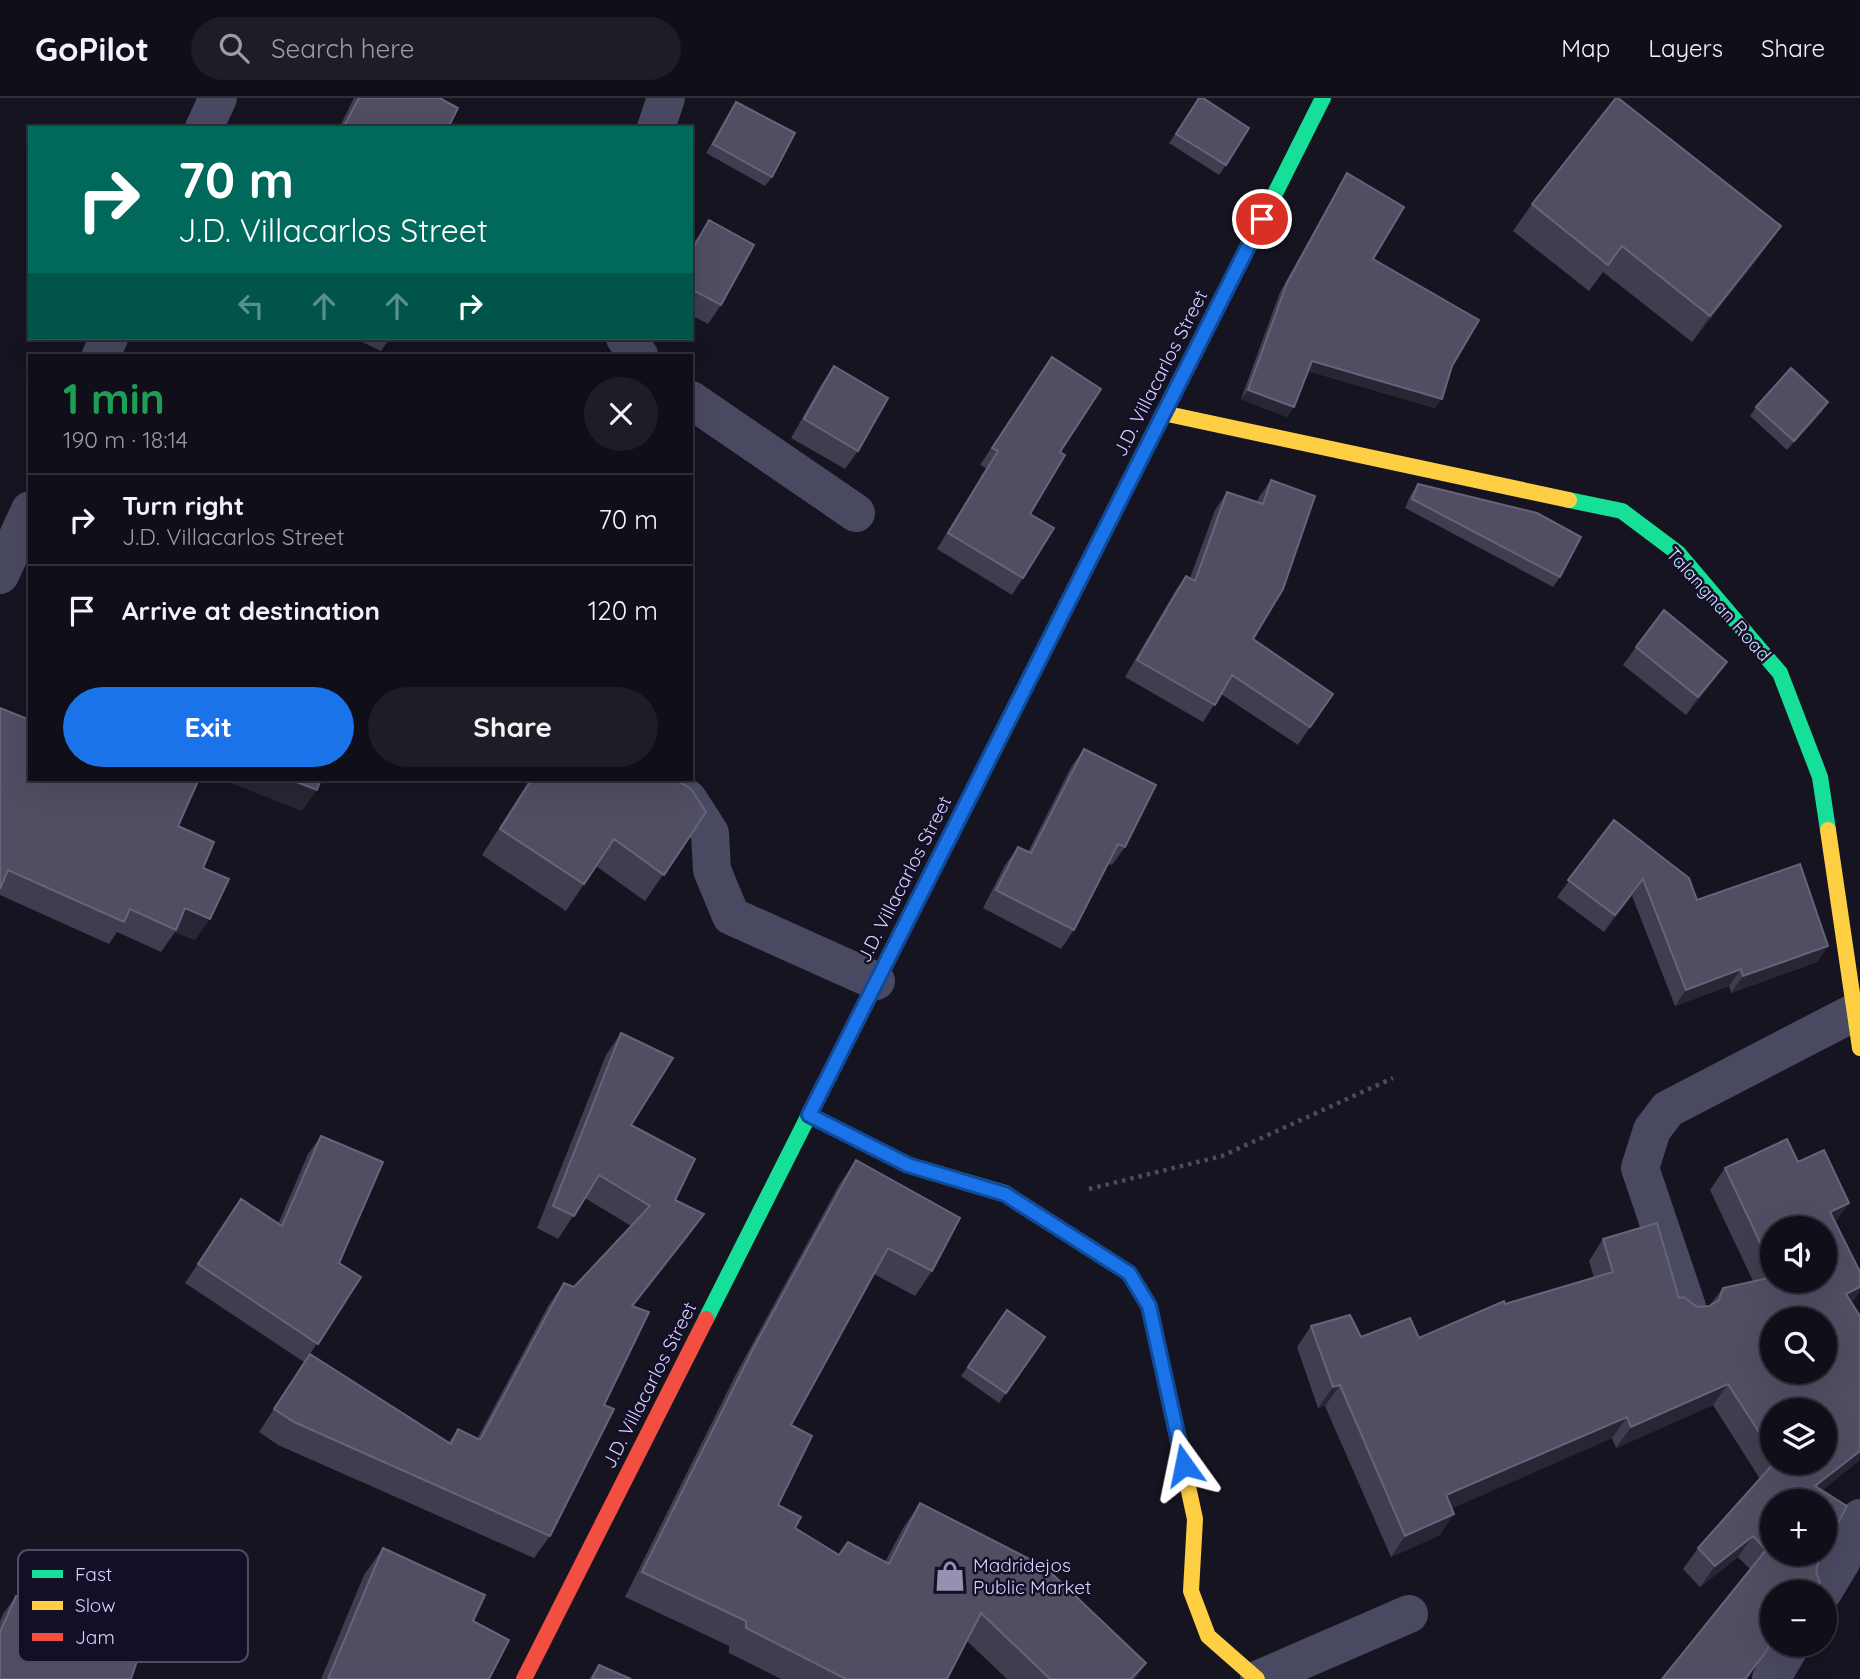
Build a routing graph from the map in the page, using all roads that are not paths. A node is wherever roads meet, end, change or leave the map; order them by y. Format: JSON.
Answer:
{"nodes":[{"id":1,"x":218,"y":98,"type":"edge"},
{"id":2,"x":666,"y":98,"type":"edge"},
{"id":3,"x":1323,"y":98,"type":"edge"},
{"id":4,"x":205,"y":126,"type":"edge"},
{"id":5,"x":657,"y":126,"type":"edge"},
{"id":6,"x":627,"y":340,"type":"edge"},
{"id":7,"x":638,"y":354,"type":"edge"},
{"id":8,"x":693,"y":401,"type":"edge"},
{"id":9,"x":1163,"y":413,"type":"junction"},
{"id":10,"x":856,"y":513,"type":"dead end"},
{"id":11,"x":28,"y":514,"type":"edge"},
{"id":12,"x":0,"y":575,"type":"edge"},
{"id":13,"x":656,"y":781,"type":"edge"},
{"id":14,"x":876,"y":981,"type":"junction"},
{"id":15,"x":1858,"y":1030,"type":"edge"},
{"id":16,"x":809,"y":1115,"type":"junction"},
{"id":17,"x":1687,"y":1307,"type":"edge"},
{"id":18,"x":1860,"y":1518,"type":"edge"},
{"id":19,"x":1830,"y":1580,"type":"edge"},
{"id":20,"x":1409,"y":1614,"type":"dead end"},
{"id":21,"x":1784,"y":1657,"type":"edge"},
{"id":22,"x":524,"y":1679,"type":"edge"},
{"id":23,"x":1258,"y":1679,"type":"edge"},
{"id":24,"x":1771,"y":1679,"type":"edge"}],
"edges":[{"from":1,"to":4,"type":"street"},
{"from":2,"to":5,"type":"street"},
{"from":3,"to":9,"type":"street","name":"J.D. Villacarlos Street"},
{"from":6,"to":7,"type":"street"},
{"from":8,"to":10,"type":"street"},
{"from":9,"to":14,"type":"street","name":"J.D. Villacarlos Street"},
{"from":9,"to":15,"type":"street","name":"Talangnan Road"},
{"from":11,"to":12,"type":"street"},
{"from":13,"to":14,"type":"street"},
{"from":14,"to":16,"type":"street","name":"J.D. Villacarlos Street"},
{"from":15,"to":17,"type":"street"},
{"from":16,"to":22,"type":"street","name":"J.D. Villacarlos Street"},
{"from":16,"to":23,"type":"street"},
{"from":18,"to":19,"type":"street"},
{"from":20,"to":23,"type":"street"},
{"from":21,"to":24,"type":"street"}]}
